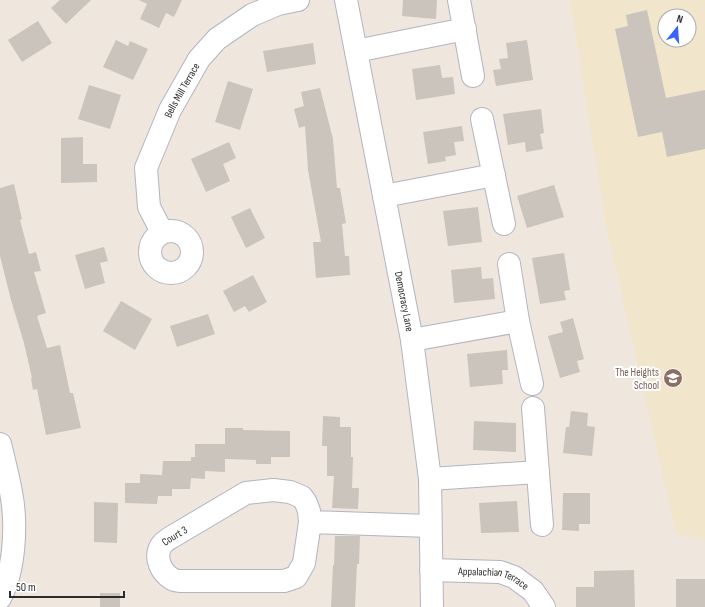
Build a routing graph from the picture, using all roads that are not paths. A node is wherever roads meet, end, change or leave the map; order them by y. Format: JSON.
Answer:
{"nodes":[{"id":1,"x":298,"y":0,"type":"edge"},
{"id":2,"x":346,"y":0,"type":"edge"},
{"id":3,"x":459,"y":0,"type":"edge"},
{"id":4,"x":465,"y":29,"type":"junction"},
{"id":5,"x":356,"y":51,"type":"junction"},
{"id":6,"x":473,"y":76,"type":"dead end"},
{"id":7,"x":482,"y":119,"type":"dead end"},
{"id":8,"x":494,"y":175,"type":"junction"},
{"id":9,"x":384,"y":196,"type":"junction"},
{"id":10,"x":504,"y":224,"type":"dead end"},
{"id":11,"x":162,"y":232,"type":"dead end"},
{"id":12,"x":509,"y":264,"type":"dead end"},
{"id":13,"x":518,"y":321,"type":"junction"},
{"id":14,"x":412,"y":340,"type":"junction"},
{"id":15,"x":532,"y":384,"type":"dead end"},
{"id":16,"x":533,"y":408,"type":"dead end"},
{"id":17,"x":0,"y":444,"type":"edge"},
{"id":18,"x":538,"y":472,"type":"junction"},
{"id":19,"x":430,"y":479,"type":"junction"},
{"id":20,"x":310,"y":522,"type":"junction"},
{"id":21,"x":542,"y":525,"type":"dead end"},
{"id":22,"x":430,"y":526,"type":"junction"},
{"id":23,"x":431,"y":570,"type":"junction"},
{"id":24,"x":0,"y":598,"type":"edge"},
{"id":25,"x":432,"y":607,"type":"edge"},
{"id":26,"x":544,"y":607,"type":"edge"}],
"edges":[{"from":1,"to":11,"type":"street","name":"Bells Mill Terrace"},
{"from":2,"to":5,"type":"street","name":"Democracy Lane"},
{"from":3,"to":4,"type":"street"},
{"from":4,"to":5,"type":"street"},
{"from":4,"to":6,"type":"street"},
{"from":5,"to":9,"type":"street","name":"Democracy Lane"},
{"from":7,"to":8,"type":"street"},
{"from":8,"to":9,"type":"street"},
{"from":8,"to":10,"type":"street"},
{"from":9,"to":14,"type":"street","name":"Democracy Lane"},
{"from":12,"to":13,"type":"street"},
{"from":13,"to":14,"type":"street"},
{"from":13,"to":15,"type":"street"},
{"from":14,"to":19,"type":"street","name":"Democracy Lane"},
{"from":16,"to":18,"type":"street"},
{"from":17,"to":24,"type":"street"},
{"from":18,"to":19,"type":"street"},
{"from":18,"to":21,"type":"street"},
{"from":19,"to":22,"type":"street","name":"Democracy Lane"},
{"from":20,"to":20,"type":"street","name":"Court 3"},
{"from":20,"to":22,"type":"street"},
{"from":22,"to":23,"type":"street","name":"Democracy Lane"},
{"from":23,"to":25,"type":"street","name":"Democracy Lane"},
{"from":23,"to":26,"type":"street","name":"Appalachian Terrace"}]}
